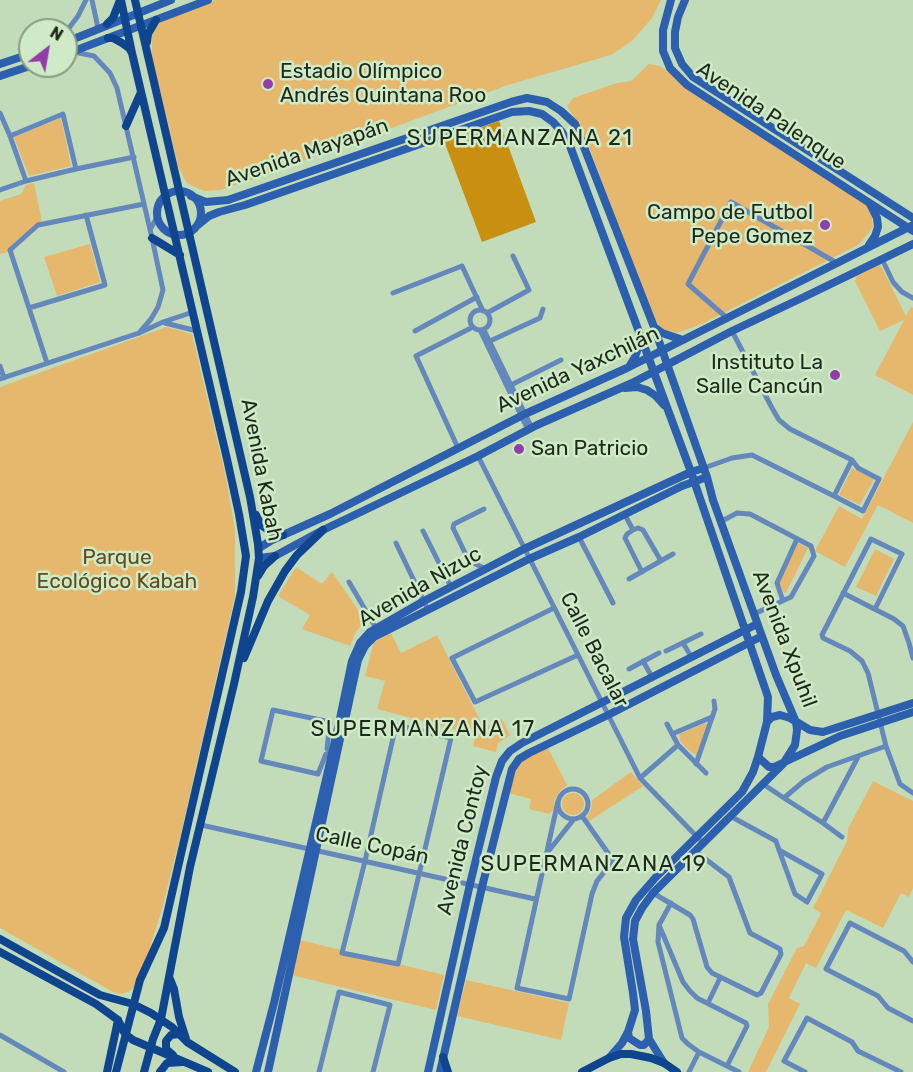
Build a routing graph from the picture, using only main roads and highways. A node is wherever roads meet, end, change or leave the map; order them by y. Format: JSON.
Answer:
{"nodes":[{"id":1,"x":120,"y":0,"type":"edge"},
{"id":2,"x":135,"y":0,"type":"edge"},
{"id":3,"x":156,"y":20,"type":"road end"},
{"id":4,"x":107,"y":24,"type":"road end"},
{"id":5,"x":108,"y":38,"type":"road end"},
{"id":6,"x":146,"y":46,"type":"junction"},
{"id":7,"x":132,"y":53,"type":"junction"},
{"id":8,"x":141,"y":91,"type":"junction"},
{"id":9,"x":126,"y":126,"type":"road end"},
{"id":10,"x":151,"y":234,"type":"road end"},
{"id":11,"x":180,"y":255,"type":"junction"},
{"id":12,"x":252,"y":508,"type":"junction"},
{"id":13,"x":323,"y":530,"type":"road end"},
{"id":14,"x":243,"y":534,"type":"junction"},
{"id":15,"x":283,"y":535,"type":"road end"},
{"id":16,"x":257,"y":554,"type":"junction"},
{"id":17,"x":275,"y":556,"type":"road end"},
{"id":18,"x":244,"y":572,"type":"junction"},
{"id":19,"x":255,"y":581,"type":"junction"},
{"id":20,"x":234,"y":684,"type":"junction"},
{"id":21,"x":0,"y":939,"type":"edge"},
{"id":22,"x":0,"y":952,"type":"edge"},
{"id":23,"x":170,"y":978,"type":"junction"},
{"id":24,"x":98,"y":1000,"type":"junction"},
{"id":25,"x":133,"y":1004,"type":"junction"},
{"id":26,"x":161,"y":1019,"type":"junction"},
{"id":27,"x":118,"y":1020,"type":"junction"},
{"id":28,"x":125,"y":1034,"type":"junction"},
{"id":29,"x":179,"y":1034,"type":"junction"},
{"id":30,"x":188,"y":1042,"type":"junction"},
{"id":31,"x":150,"y":1048,"type":"junction"},
{"id":32,"x":176,"y":1058,"type":"junction"},
{"id":33,"x":443,"y":1058,"type":"road end"},
{"id":34,"x":188,"y":1063,"type":"junction"},
{"id":35,"x":664,"y":1068,"type":"edge"},
{"id":36,"x":586,"y":1071,"type":"edge"},
{"id":37,"x":106,"y":1072,"type":"edge"},
{"id":38,"x":116,"y":1072,"type":"edge"},
{"id":39,"x":144,"y":1072,"type":"edge"},
{"id":40,"x":160,"y":1072,"type":"edge"},
{"id":41,"x":208,"y":1072,"type":"edge"},
{"id":42,"x":236,"y":1072,"type":"edge"},
{"id":43,"x":448,"y":1072,"type":"edge"},
{"id":44,"x":677,"y":1072,"type":"edge"}],
"edges":[{"from":1,"to":4,"type":"main road"},
{"from":1,"to":7,"type":"main road","name":"Avenida Kabah"},
{"from":2,"to":6,"type":"main road","name":"Avenida Kabah"},
{"from":3,"to":6,"type":"main road"},
{"from":5,"to":7,"type":"main road"},
{"from":6,"to":12,"type":"main road","name":"Avenida Kabah"},
{"from":7,"to":8,"type":"main road","name":"Avenida Kabah"},
{"from":8,"to":9,"type":"main road"},
{"from":8,"to":11,"type":"main road","name":"Avenida Kabah"},
{"from":10,"to":11,"type":"main road"},
{"from":11,"to":14,"type":"main road","name":"Avenida Kabah"},
{"from":12,"to":15,"type":"main road"},
{"from":12,"to":16,"type":"main road","name":"Avenida Kabah"},
{"from":13,"to":20,"type":"main road"},
{"from":14,"to":16,"type":"main road"},
{"from":14,"to":18,"type":"main road","name":"Avenida Kabah"},
{"from":16,"to":18,"type":"main road"},
{"from":16,"to":19,"type":"main road","name":"Avenida Kabah"},
{"from":17,"to":19,"type":"main road"},
{"from":18,"to":25,"type":"main road","name":"Avenida Kabah"},
{"from":19,"to":20,"type":"main road","name":"Avenida Kabah"},
{"from":20,"to":23,"type":"main road","name":"Avenida Kabah"},
{"from":21,"to":24,"type":"main road"},
{"from":22,"to":24,"type":"main road"},
{"from":23,"to":26,"type":"main road","name":"Avenida Kabah"},
{"from":23,"to":30,"type":"main road"},
{"from":24,"to":25,"type":"main road"},
{"from":24,"to":27,"type":"main road"},
{"from":25,"to":26,"type":"main road"},
{"from":25,"to":28,"type":"main road","name":"Avenida Kabah"},
{"from":26,"to":29,"type":"main road"},
{"from":26,"to":31,"type":"main road","name":"Avenida Kabah"},
{"from":27,"to":28,"type":"main road"},
{"from":27,"to":37,"type":"main road"},
{"from":28,"to":31,"type":"main road"},
{"from":28,"to":38,"type":"main road"},
{"from":29,"to":30,"type":"main road"},
{"from":29,"to":32,"type":"main road"},
{"from":30,"to":42,"type":"main road"},
{"from":31,"to":32,"type":"main road"},
{"from":31,"to":39,"type":"main road"},
{"from":32,"to":34,"type":"main road"},
{"from":33,"to":43,"type":"main road"},
{"from":34,"to":40,"type":"main road"},
{"from":34,"to":41,"type":"main road"},
{"from":35,"to":36,"type":"main road"},
{"from":35,"to":44,"type":"main road"}]}
